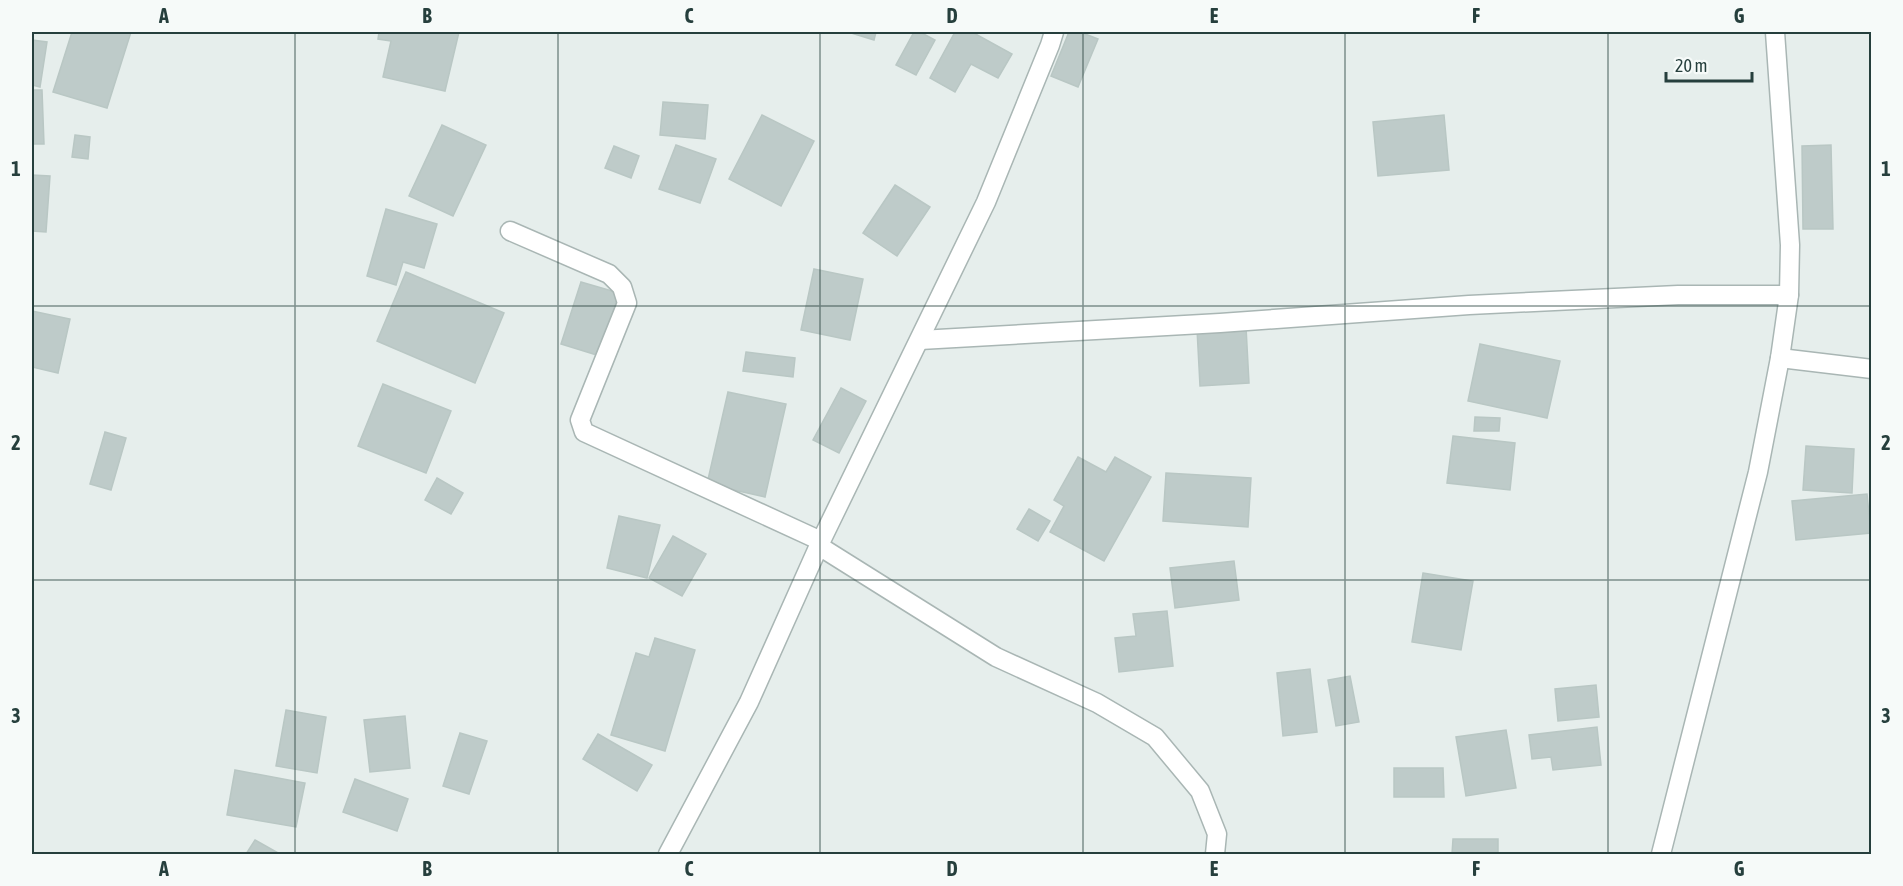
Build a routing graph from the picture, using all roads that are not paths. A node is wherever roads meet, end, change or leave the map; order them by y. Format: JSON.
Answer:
{"nodes":[{"id":1,"x":1054,"y":32,"type":"edge"},
{"id":2,"x":1776,"y":32,"type":"edge"},
{"id":3,"x":510,"y":231,"type":"dead end"},
{"id":4,"x":1789,"y":295,"type":"junction"},
{"id":5,"x":920,"y":340,"type":"junction"},
{"id":6,"x":1780,"y":357,"type":"junction"},
{"id":7,"x":1872,"y":369,"type":"edge"},
{"id":8,"x":820,"y":543,"type":"junction"},
{"id":9,"x":668,"y":855,"type":"edge"},
{"id":10,"x":1215,"y":855,"type":"edge"},
{"id":11,"x":1661,"y":855,"type":"edge"}],
"edges":[{"from":1,"to":5,"type":"street"},
{"from":2,"to":4,"type":"street"},
{"from":3,"to":8,"type":"street"},
{"from":4,"to":5,"type":"street"},
{"from":4,"to":6,"type":"street"},
{"from":5,"to":8,"type":"street"},
{"from":6,"to":7,"type":"street"},
{"from":6,"to":11,"type":"street"},
{"from":8,"to":9,"type":"street"},
{"from":8,"to":10,"type":"street"}]}
